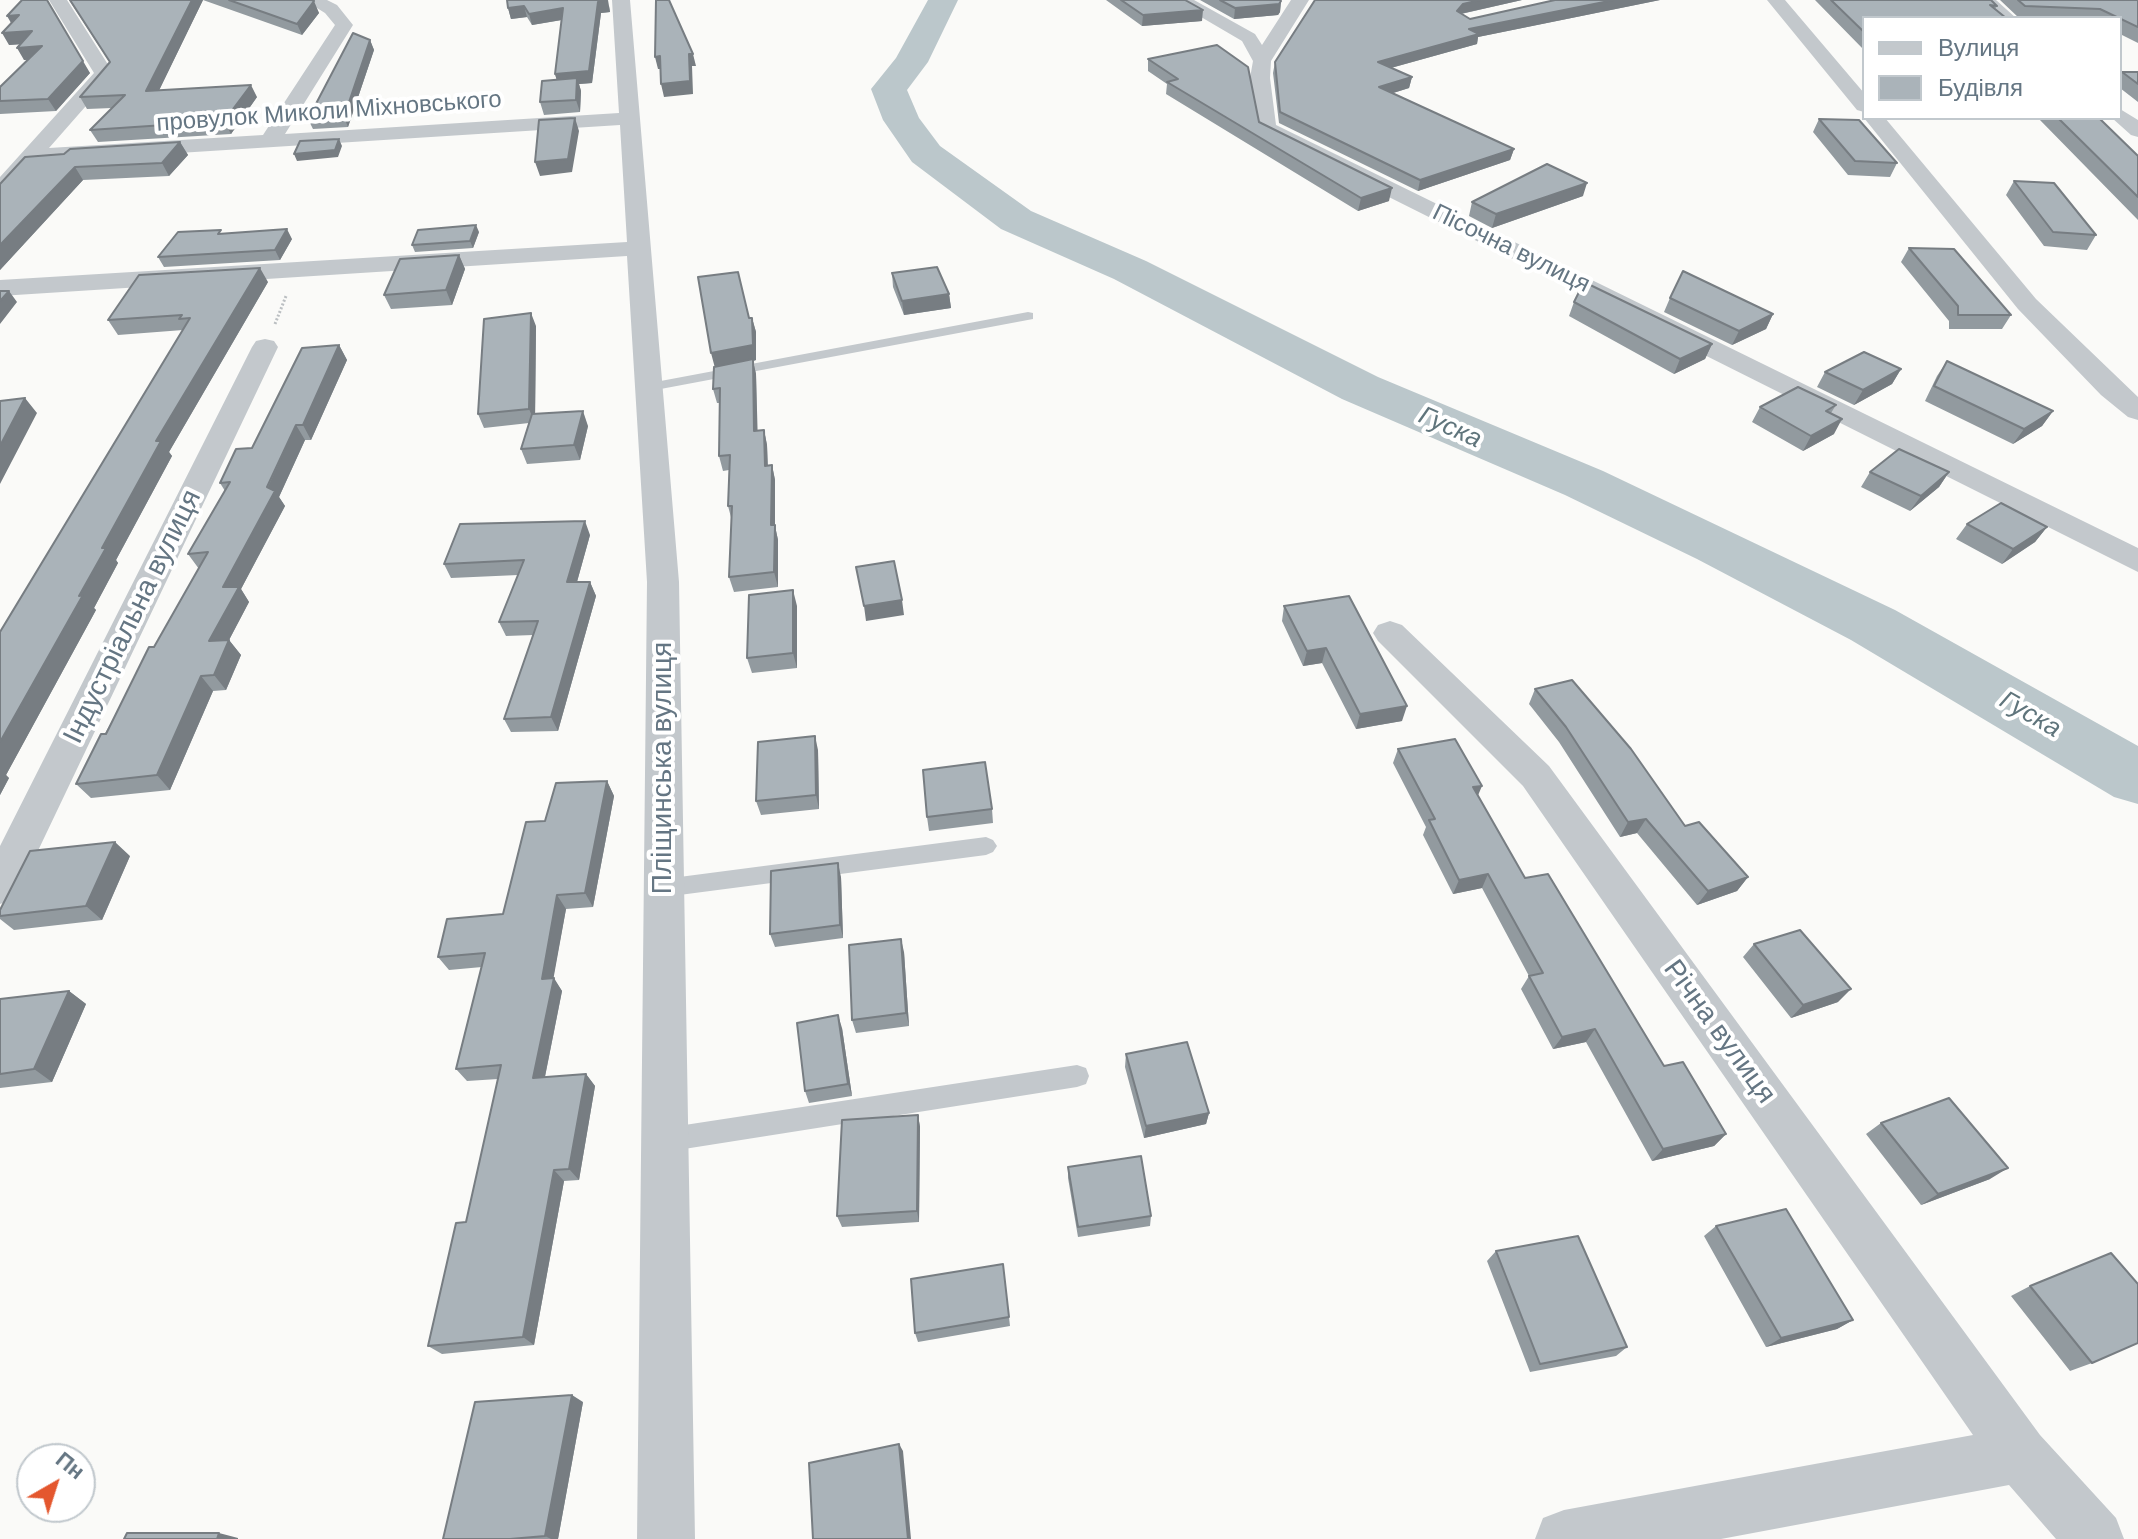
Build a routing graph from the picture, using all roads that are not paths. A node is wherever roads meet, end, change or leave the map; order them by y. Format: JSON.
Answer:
{"nodes":[{"id":1,"x":58,"y":0,"type":"edge"},
{"id":2,"x":313,"y":0,"type":"edge"},
{"id":3,"x":1181,"y":0,"type":"edge"},
{"id":4,"x":1300,"y":0,"type":"edge"},
{"id":5,"x":1776,"y":0,"type":"edge"},
{"id":6,"x":1986,"y":0,"type":"edge"},
{"id":7,"x":628,"y":1,"type":"edge"},
{"id":8,"x":2005,"y":16,"type":"edge"},
{"id":9,"x":1262,"y":61,"type":"junction"},
{"id":10,"x":1862,"y":104,"type":"edge"},
{"id":11,"x":2122,"y":117,"type":"edge"},
{"id":12,"x":631,"y":118,"type":"junction"},
{"id":13,"x":1876,"y":120,"type":"edge"},
{"id":14,"x":2138,"y":131,"type":"edge"},
{"id":15,"x":268,"y":143,"type":"junction"},
{"id":16,"x":30,"y":156,"type":"junction"},
{"id":17,"x":0,"y":190,"type":"edge"},
{"id":18,"x":640,"y":248,"type":"junction"},
{"id":19,"x":0,"y":288,"type":"edge"},
{"id":20,"x":1028,"y":316,"type":"dead end"},
{"id":21,"x":265,"y":347,"type":"road end"},
{"id":22,"x":650,"y":387,"type":"junction"},
{"id":23,"x":2138,"y":411,"type":"edge"},
{"id":24,"x":2138,"y":561,"type":"edge"},
{"id":25,"x":1390,"y":633,"type":"dead end"},
{"id":26,"x":986,"y":846,"type":"dead end"},
{"id":27,"x":0,"y":887,"type":"edge"},
{"id":28,"x":664,"y":888,"type":"junction"},
{"id":29,"x":1077,"y":1076,"type":"dead end"},
{"id":30,"x":665,"y":1140,"type":"junction"},
{"id":31,"x":2020,"y":1455,"type":"junction"},
{"id":32,"x":666,"y":1539,"type":"edge"},
{"id":33,"x":1564,"y":1539,"type":"edge"},
{"id":34,"x":2095,"y":1539,"type":"edge"}],
"edges":[{"from":1,"to":16,"type":"street"},
{"from":2,"to":15,"type":"street"},
{"from":3,"to":9,"type":"street"},
{"from":4,"to":9,"type":"street"},
{"from":5,"to":10,"type":"street"},
{"from":6,"to":8,"type":"street"},
{"from":7,"to":12,"type":"street","name":"Пліщинська вулиця"},
{"from":9,"to":24,"type":"street","name":"Пісочна вулиця"},
{"from":11,"to":14,"type":"street"},
{"from":12,"to":15,"type":"street","name":"провулок Миколи Міхновського"},
{"from":12,"to":18,"type":"street","name":"Пліщинська вулиця"},
{"from":13,"to":23,"type":"street"},
{"from":15,"to":16,"type":"street","name":"провулок Миколи Міхновського"},
{"from":16,"to":17,"type":"street"},
{"from":18,"to":19,"type":"street"},
{"from":18,"to":22,"type":"street","name":"Пліщинська вулиця"},
{"from":20,"to":22,"type":"lane"},
{"from":21,"to":27,"type":"street","name":"Індустріальна вулиця"},
{"from":22,"to":28,"type":"street","name":"Пліщинська вулиця"},
{"from":25,"to":31,"type":"street","name":"Річна вулиця"},
{"from":26,"to":28,"type":"lane"},
{"from":28,"to":30,"type":"street","name":"Пліщинська вулиця"},
{"from":29,"to":30,"type":"lane"},
{"from":30,"to":32,"type":"street","name":"Пліщинська вулиця"},
{"from":31,"to":33,"type":"street"},
{"from":31,"to":34,"type":"street","name":"Річна вулиця"}]}
